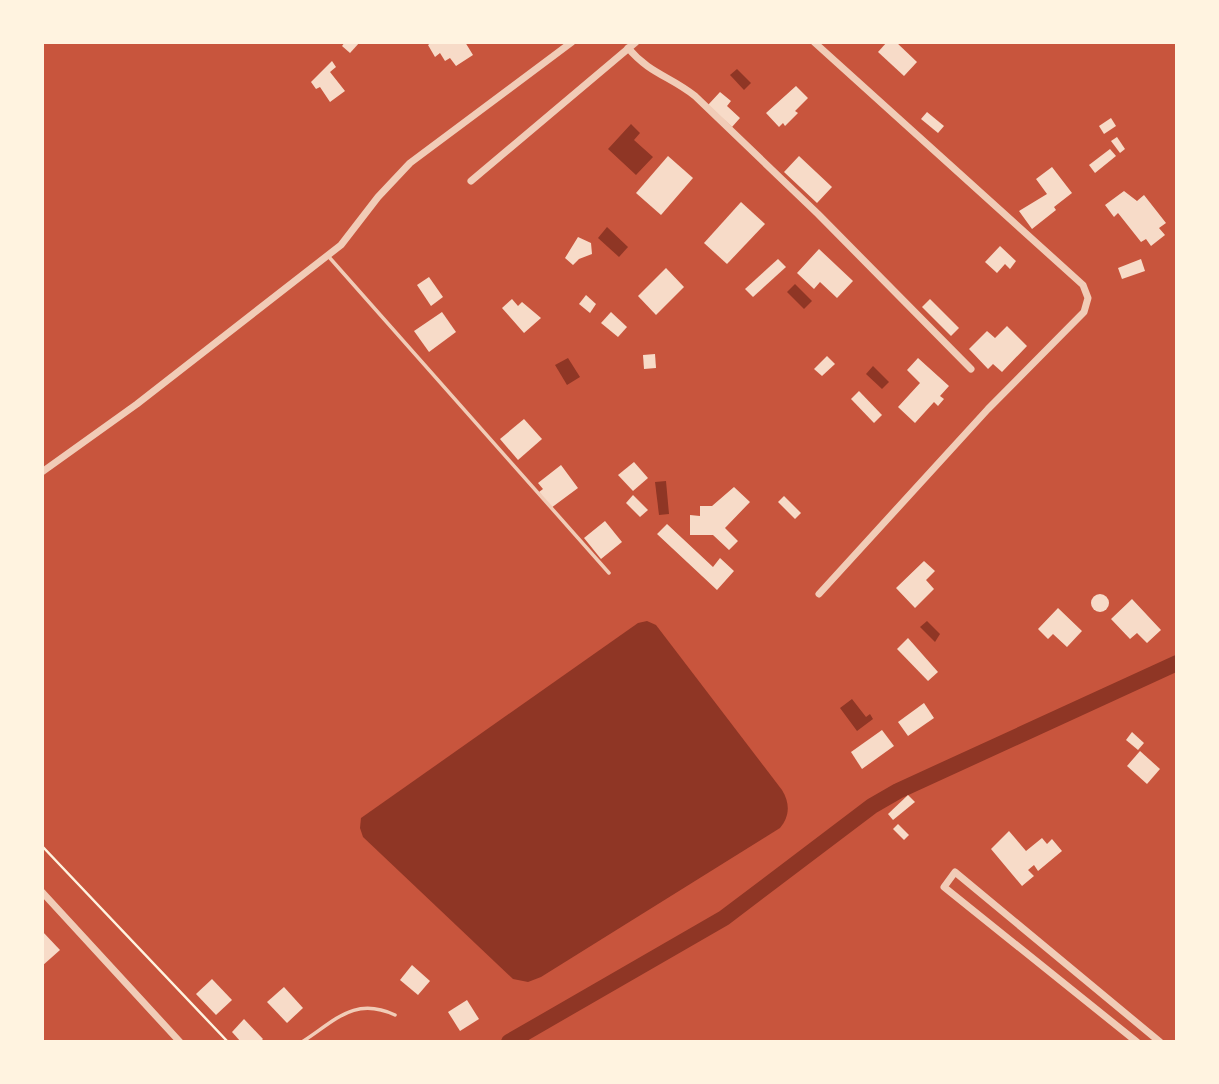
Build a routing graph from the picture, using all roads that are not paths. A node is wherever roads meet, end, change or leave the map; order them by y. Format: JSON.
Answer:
{"nodes":[{"id":1,"x":636,"y":42,"type":"edge"},
{"id":2,"x":814,"y":42,"type":"edge"},
{"id":3,"x":566,"y":44,"type":"edge"},
{"id":4,"x":628,"y":48,"type":"junction"},
{"id":5,"x":471,"y":181,"type":"dead end"},
{"id":6,"x":328,"y":255,"type":"junction"},
{"id":7,"x":971,"y":369,"type":"dead end"},
{"id":8,"x":42,"y":472,"type":"edge"},
{"id":9,"x":609,"y":573,"type":"dead end"},
{"id":10,"x":819,"y":594,"type":"dead end"},
{"id":11,"x":42,"y":892,"type":"edge"},
{"id":12,"x":395,"y":1015,"type":"dead end"},
{"id":13,"x":180,"y":1042,"type":"edge"},
{"id":14,"x":302,"y":1042,"type":"edge"},
{"id":15,"x":1137,"y":1042,"type":"edge"},
{"id":16,"x":1160,"y":1042,"type":"edge"}],
"edges":[{"from":1,"to":4,"type":"street"},
{"from":2,"to":10,"type":"street"},
{"from":3,"to":6,"type":"street"},
{"from":4,"to":5,"type":"street"},
{"from":4,"to":7,"type":"street"},
{"from":6,"to":8,"type":"street"},
{"from":6,"to":9,"type":"lane"},
{"from":11,"to":13,"type":"street"},
{"from":12,"to":14,"type":"lane"},
{"from":15,"to":16,"type":"street"}]}
